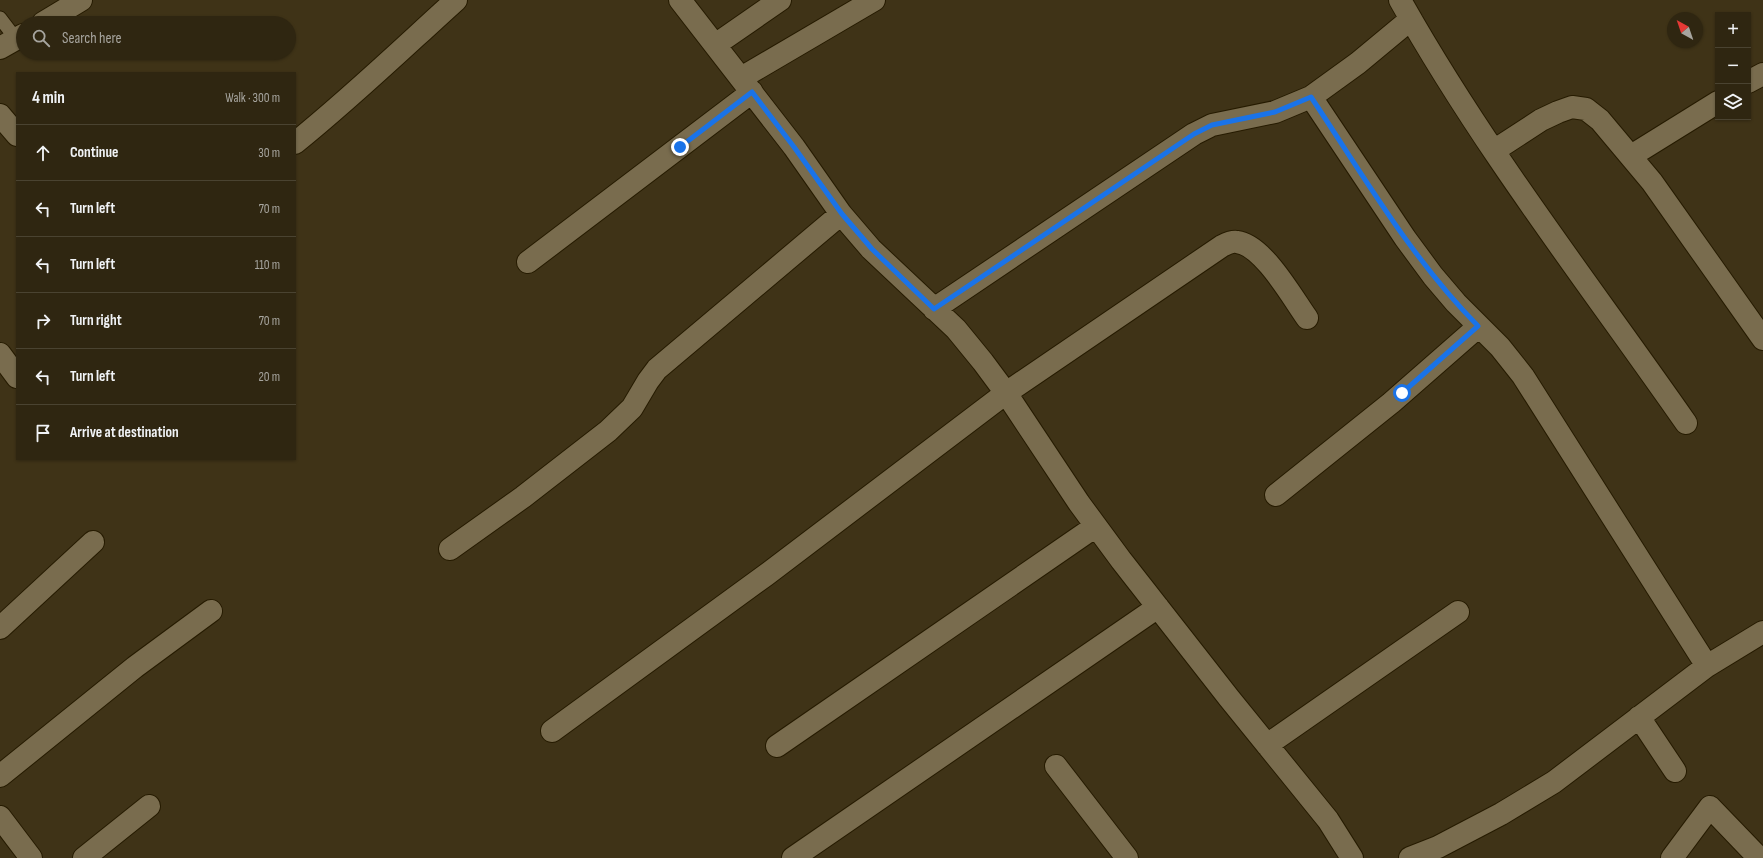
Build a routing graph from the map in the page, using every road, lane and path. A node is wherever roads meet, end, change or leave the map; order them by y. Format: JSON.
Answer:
{"nodes":[{"id":1,"x":81,"y":0,"type":"edge"},
{"id":2,"x":456,"y":0,"type":"edge"},
{"id":3,"x":680,"y":0,"type":"edge"},
{"id":4,"x":780,"y":0,"type":"edge"},
{"id":5,"x":874,"y":0,"type":"edge"},
{"id":6,"x":1400,"y":0,"type":"edge"},
{"id":7,"x":55,"y":16,"type":"edge"},
{"id":8,"x":0,"y":18,"type":"edge"},
{"id":9,"x":1410,"y":19,"type":"junction"},
{"id":10,"x":13,"y":41,"type":"edge"},
{"id":11,"x":715,"y":45,"type":"junction"},
{"id":12,"x":1763,"y":74,"type":"edge"},
{"id":13,"x":1751,"y":80,"type":"edge"},
{"id":14,"x":747,"y":85,"type":"junction"},
{"id":15,"x":1311,"y":97,"type":"junction"},
{"id":16,"x":1715,"y":104,"type":"edge"},
{"id":17,"x":0,"y":115,"type":"edge"},
{"id":18,"x":16,"y":134,"type":"edge"},
{"id":19,"x":296,"y":142,"type":"edge"},
{"id":20,"x":1495,"y":150,"type":"junction"},
{"id":21,"x":1631,"y":156,"type":"junction"},
{"id":22,"x":842,"y":214,"type":"junction"},
{"id":23,"x":528,"y":262,"type":"dead end"},
{"id":24,"x":934,"y":309,"type":"junction"},
{"id":25,"x":1307,"y":318,"type":"dead end"},
{"id":26,"x":1478,"y":326,"type":"junction"},
{"id":27,"x":1763,"y":339,"type":"edge"},
{"id":28,"x":0,"y":354,"type":"edge"},
{"id":29,"x":16,"y":376,"type":"edge"},
{"id":30,"x":1006,"y":393,"type":"junction"},
{"id":31,"x":1686,"y":423,"type":"dead end"},
{"id":32,"x":1276,"y":495,"type":"dead end"},
{"id":33,"x":1096,"y":526,"type":"junction"},
{"id":34,"x":93,"y":542,"type":"dead end"},
{"id":35,"x":450,"y":549,"type":"dead end"},
{"id":36,"x":1158,"y":607,"type":"junction"},
{"id":37,"x":210,"y":611,"type":"dead end"},
{"id":38,"x":1458,"y":612,"type":"dead end"},
{"id":39,"x":0,"y":628,"type":"edge"},
{"id":40,"x":1763,"y":632,"type":"edge"},
{"id":41,"x":1707,"y":666,"type":"junction"},
{"id":42,"x":1639,"y":717,"type":"junction"},
{"id":43,"x":552,"y":731,"type":"dead end"},
{"id":44,"x":1267,"y":745,"type":"junction"},
{"id":45,"x":777,"y":746,"type":"dead end"},
{"id":46,"x":1056,"y":766,"type":"dead end"},
{"id":47,"x":1675,"y":772,"type":"dead end"},
{"id":48,"x":0,"y":776,"type":"edge"},
{"id":49,"x":149,"y":806,"type":"dead end"},
{"id":50,"x":0,"y":817,"type":"edge"},
{"id":51,"x":1442,"y":852,"type":"edge"},
{"id":52,"x":31,"y":858,"type":"edge"},
{"id":53,"x":84,"y":858,"type":"edge"},
{"id":54,"x":793,"y":858,"type":"edge"},
{"id":55,"x":1127,"y":858,"type":"edge"},
{"id":56,"x":1352,"y":858,"type":"edge"},
{"id":57,"x":1410,"y":858,"type":"edge"},
{"id":58,"x":1672,"y":858,"type":"edge"},
{"id":59,"x":1759,"y":858,"type":"edge"}],
"edges":[{"from":1,"to":7,"type":"street"},
{"from":2,"to":19,"type":"street"},
{"from":3,"to":11,"type":"street"},
{"from":4,"to":11,"type":"street"},
{"from":5,"to":14,"type":"street"},
{"from":6,"to":9,"type":"street"},
{"from":8,"to":10,"type":"lane"},
{"from":9,"to":15,"type":"street"},
{"from":9,"to":20,"type":"street"},
{"from":11,"to":14,"type":"street"},
{"from":12,"to":13,"type":"street"},
{"from":14,"to":22,"type":"street"},
{"from":14,"to":23,"type":"street"},
{"from":15,"to":24,"type":"street"},
{"from":15,"to":26,"type":"street"},
{"from":16,"to":21,"type":"street"},
{"from":17,"to":18,"type":"street"},
{"from":20,"to":21,"type":"street"},
{"from":20,"to":31,"type":"street"},
{"from":21,"to":27,"type":"street"},
{"from":22,"to":24,"type":"street"},
{"from":22,"to":35,"type":"street"},
{"from":24,"to":30,"type":"street"},
{"from":25,"to":30,"type":"street"},
{"from":26,"to":32,"type":"street"},
{"from":26,"to":41,"type":"street"},
{"from":28,"to":29,"type":"street"},
{"from":30,"to":33,"type":"street"},
{"from":30,"to":43,"type":"street"},
{"from":33,"to":36,"type":"street"},
{"from":33,"to":45,"type":"street"},
{"from":34,"to":39,"type":"street"},
{"from":36,"to":44,"type":"street"},
{"from":36,"to":54,"type":"street"},
{"from":37,"to":48,"type":"street"},
{"from":38,"to":44,"type":"street"},
{"from":40,"to":41,"type":"street"},
{"from":41,"to":42,"type":"street"},
{"from":42,"to":47,"type":"street"},
{"from":42,"to":51,"type":"street"},
{"from":44,"to":56,"type":"street"},
{"from":46,"to":55,"type":"street"},
{"from":49,"to":53,"type":"street"},
{"from":50,"to":52,"type":"street"},
{"from":51,"to":57,"type":"street"},
{"from":58,"to":59,"type":"street"}]}
